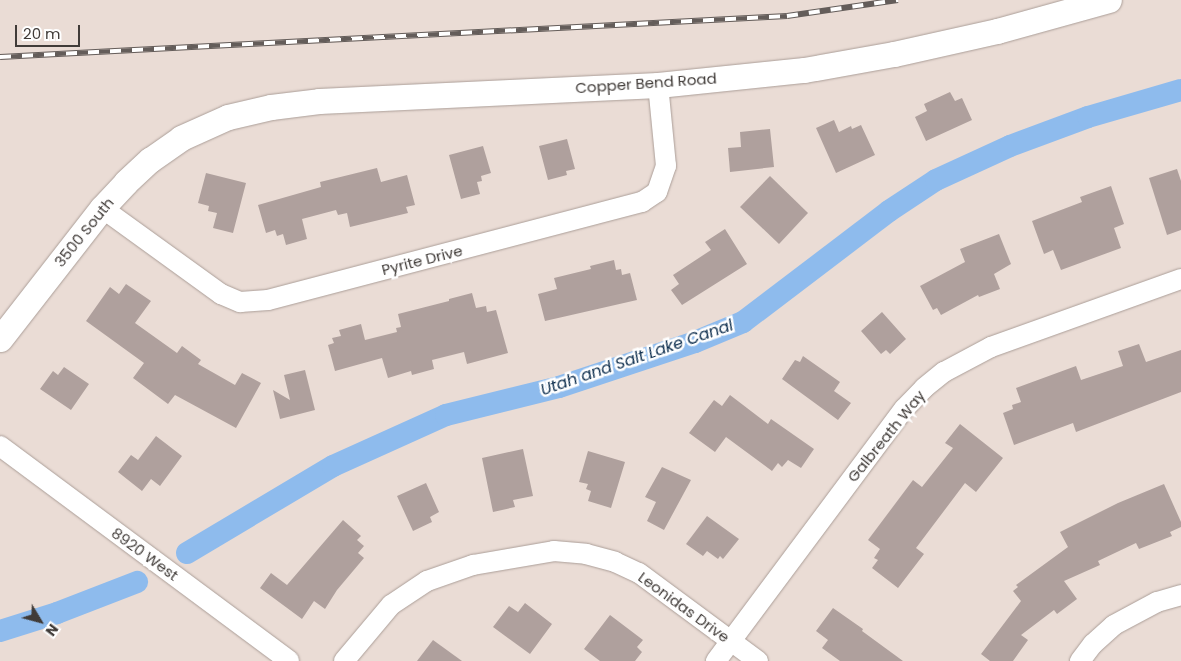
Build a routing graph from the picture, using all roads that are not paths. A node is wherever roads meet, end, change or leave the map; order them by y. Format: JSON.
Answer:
{"nodes":[{"id":1,"x":1109,"y":0,"type":"edge"},
{"id":2,"x":658,"y":85,"type":"junction"},
{"id":3,"x":181,"y":138,"type":"joint"},
{"id":4,"x":102,"y":208,"type":"junction"},
{"id":5,"x":1181,"y":279,"type":"edge"},
{"id":6,"x":0,"y":339,"type":"edge"},
{"id":7,"x":0,"y":446,"type":"edge"},
{"id":8,"x":1181,"y":595,"type":"edge"},
{"id":9,"x":731,"y":640,"type":"junction"},
{"id":10,"x":289,"y":661,"type":"edge"},
{"id":11,"x":344,"y":661,"type":"edge"},
{"id":12,"x":716,"y":661,"type":"edge"},
{"id":13,"x":758,"y":661,"type":"edge"},
{"id":14,"x":1080,"y":661,"type":"edge"}],
"edges":[{"from":1,"to":2,"type":"street","name":"Copper Bend Road"},
{"from":2,"to":3,"type":"street","name":"Copper Bend Road"},
{"from":2,"to":4,"type":"street","name":"Pyrite Drive"},
{"from":3,"to":4,"type":"street","name":"3500 South"},
{"from":4,"to":6,"type":"street","name":"3500 South"},
{"from":5,"to":9,"type":"street","name":"Galbreath Way"},
{"from":7,"to":10,"type":"street","name":"8920 West"},
{"from":8,"to":14,"type":"street"},
{"from":9,"to":11,"type":"street","name":"Leonidas Drive"},
{"from":9,"to":12,"type":"street","name":"Galbreath Way"},
{"from":9,"to":13,"type":"street","name":"Leonidas Drive"}]}
